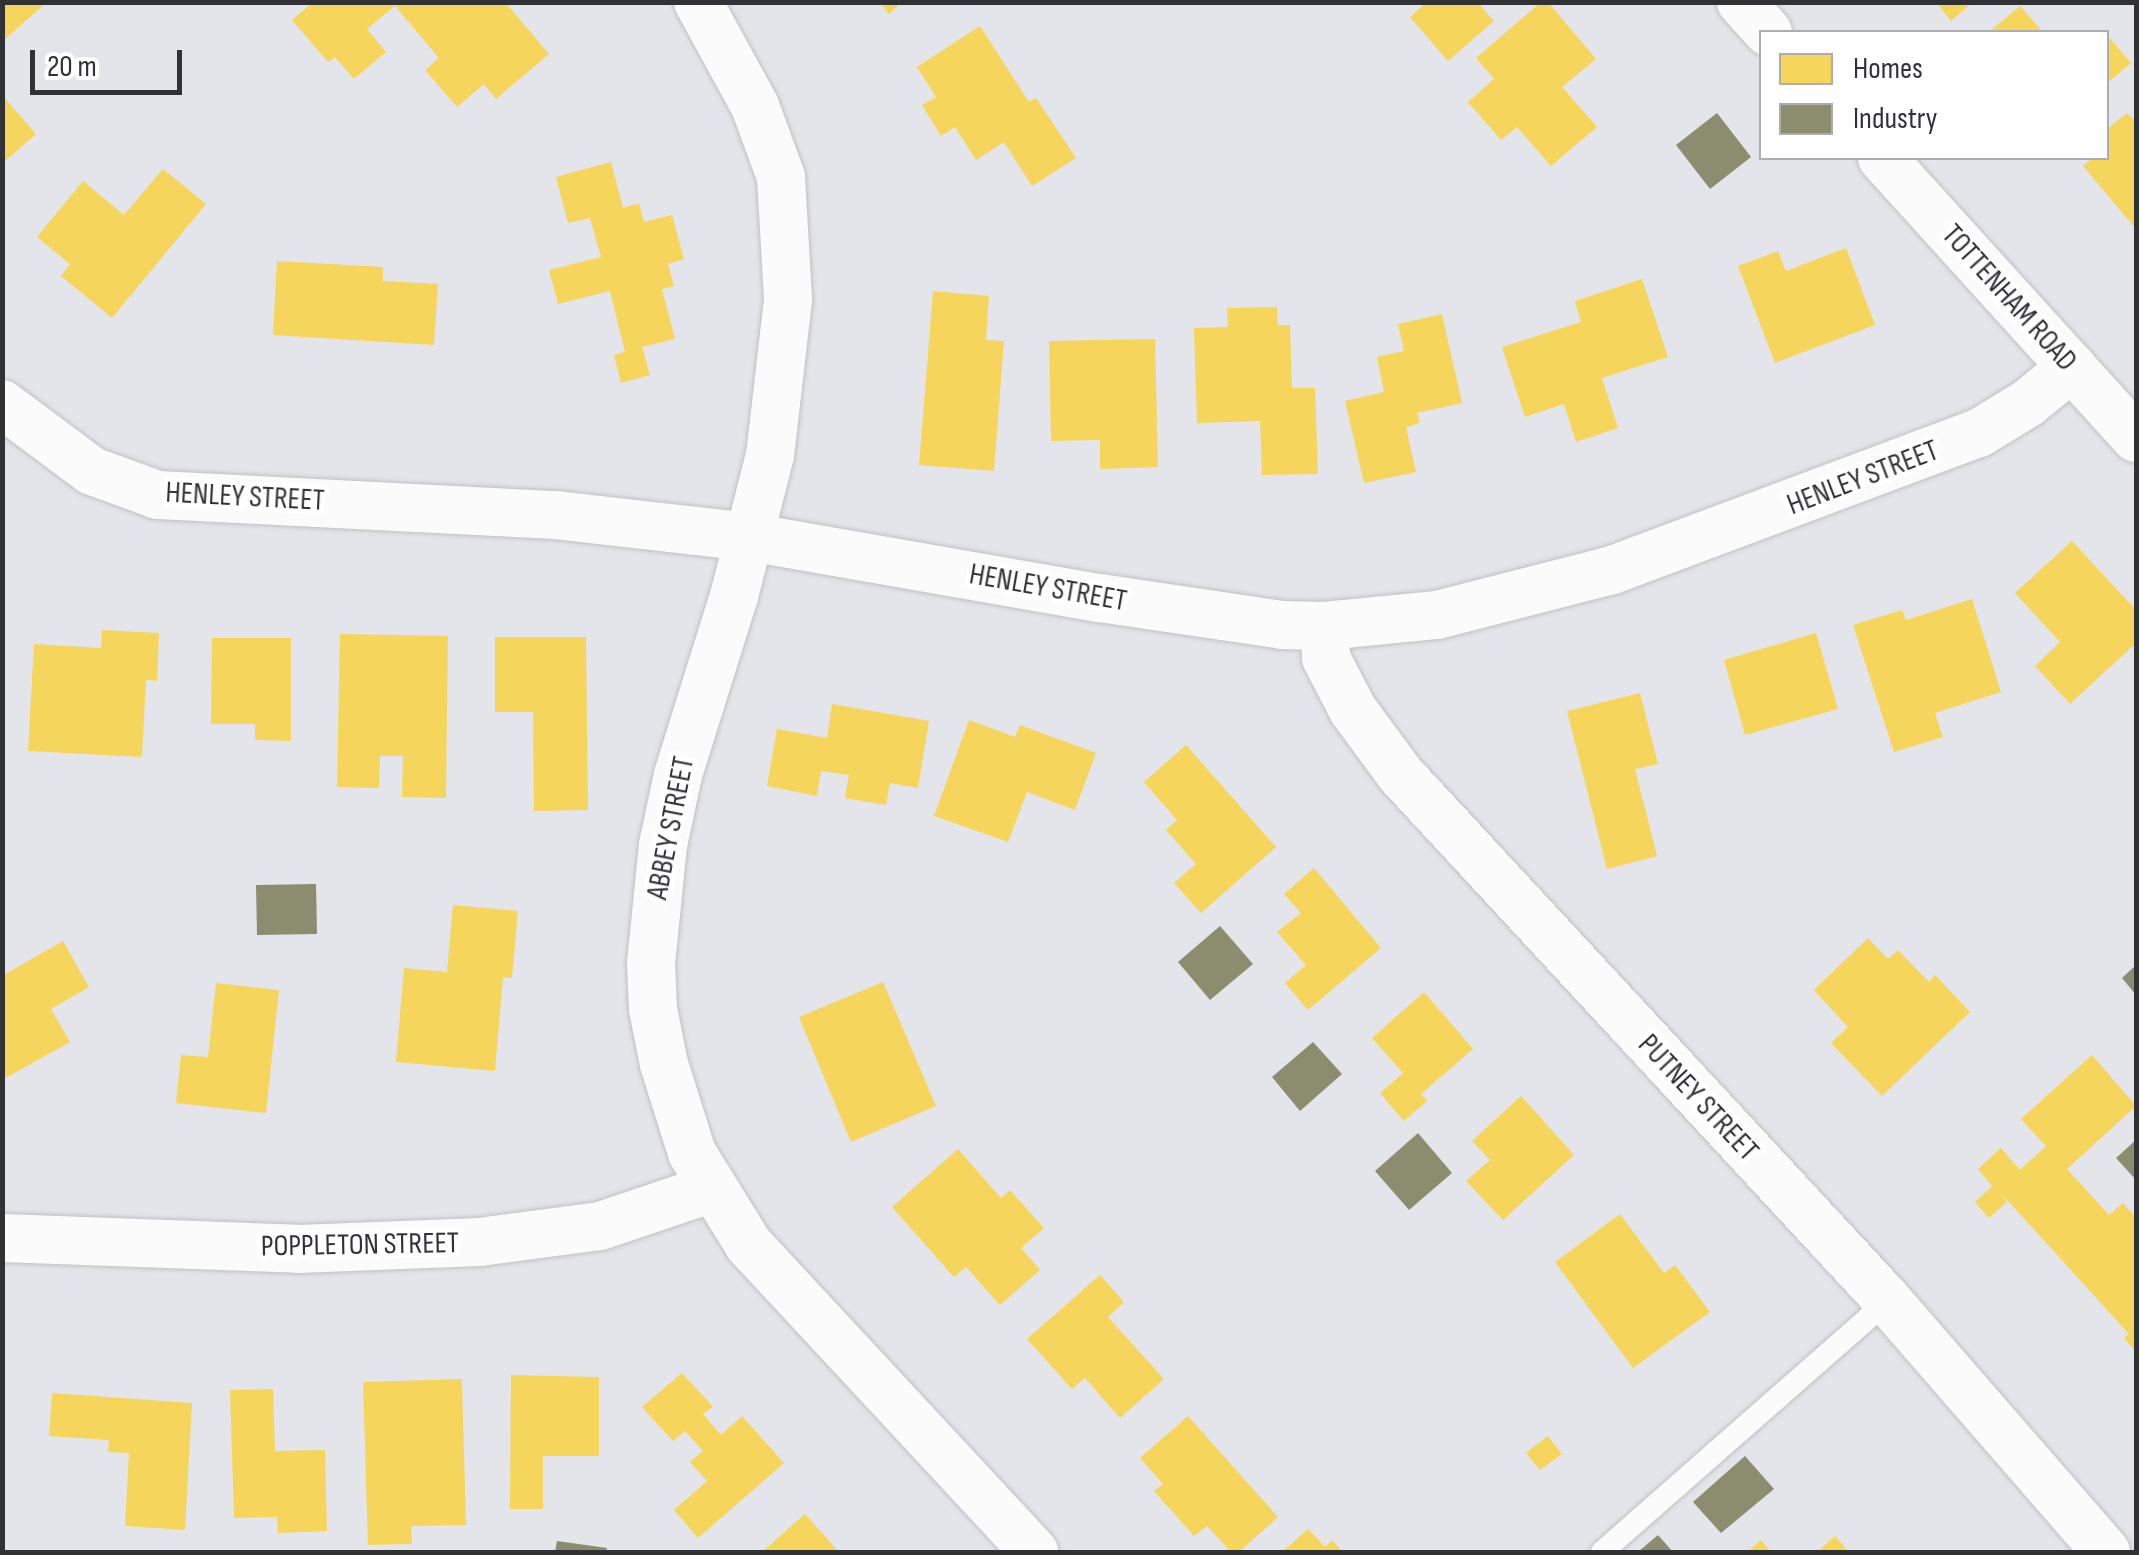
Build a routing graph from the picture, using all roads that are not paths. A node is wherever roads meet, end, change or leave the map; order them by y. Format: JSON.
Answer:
{"nodes":[{"id":1,"x":698,"y":2,"type":"edge"},
{"id":2,"x":1741,"y":2,"type":"edge"},
{"id":3,"x":1766,"y":30,"type":"edge"},
{"id":4,"x":1884,"y":160,"type":"edge"},
{"id":5,"x":2072,"y":367,"type":"junction"},
{"id":6,"x":2,"y":404,"type":"edge"},
{"id":7,"x":2136,"y":438,"type":"edge"},
{"id":8,"x":749,"y":537,"type":"junction"},
{"id":9,"x":1324,"y":626,"type":"junction"},
{"id":10,"x":710,"y":1189,"type":"junction"},
{"id":11,"x":2,"y":1238,"type":"edge"},
{"id":12,"x":1888,"y":1301,"type":"junction"},
{"id":13,"x":1034,"y":1552,"type":"edge"},
{"id":14,"x":1602,"y":1552,"type":"edge"},
{"id":15,"x":2106,"y":1552,"type":"edge"}],
"edges":[{"from":1,"to":8,"type":"street","name":"ABBEY STREET"},
{"from":2,"to":3,"type":"street"},
{"from":4,"to":5,"type":"street","name":"TOTTENHAM ROAD"},
{"from":5,"to":7,"type":"street","name":"TOTTENHAM ROAD"},
{"from":5,"to":9,"type":"street","name":"HENLEY STREET"},
{"from":6,"to":8,"type":"street","name":"HENLEY STREET"},
{"from":8,"to":9,"type":"street","name":"HENLEY STREET"},
{"from":8,"to":10,"type":"street","name":"ABBEY STREET"},
{"from":9,"to":12,"type":"street","name":"PUTNEY STREET"},
{"from":10,"to":11,"type":"street","name":"POPPLETON STREET"},
{"from":10,"to":13,"type":"street","name":"ABBEY STREET"},
{"from":12,"to":14,"type":"lane"},
{"from":12,"to":15,"type":"street","name":"PUTNEY STREET"}]}
